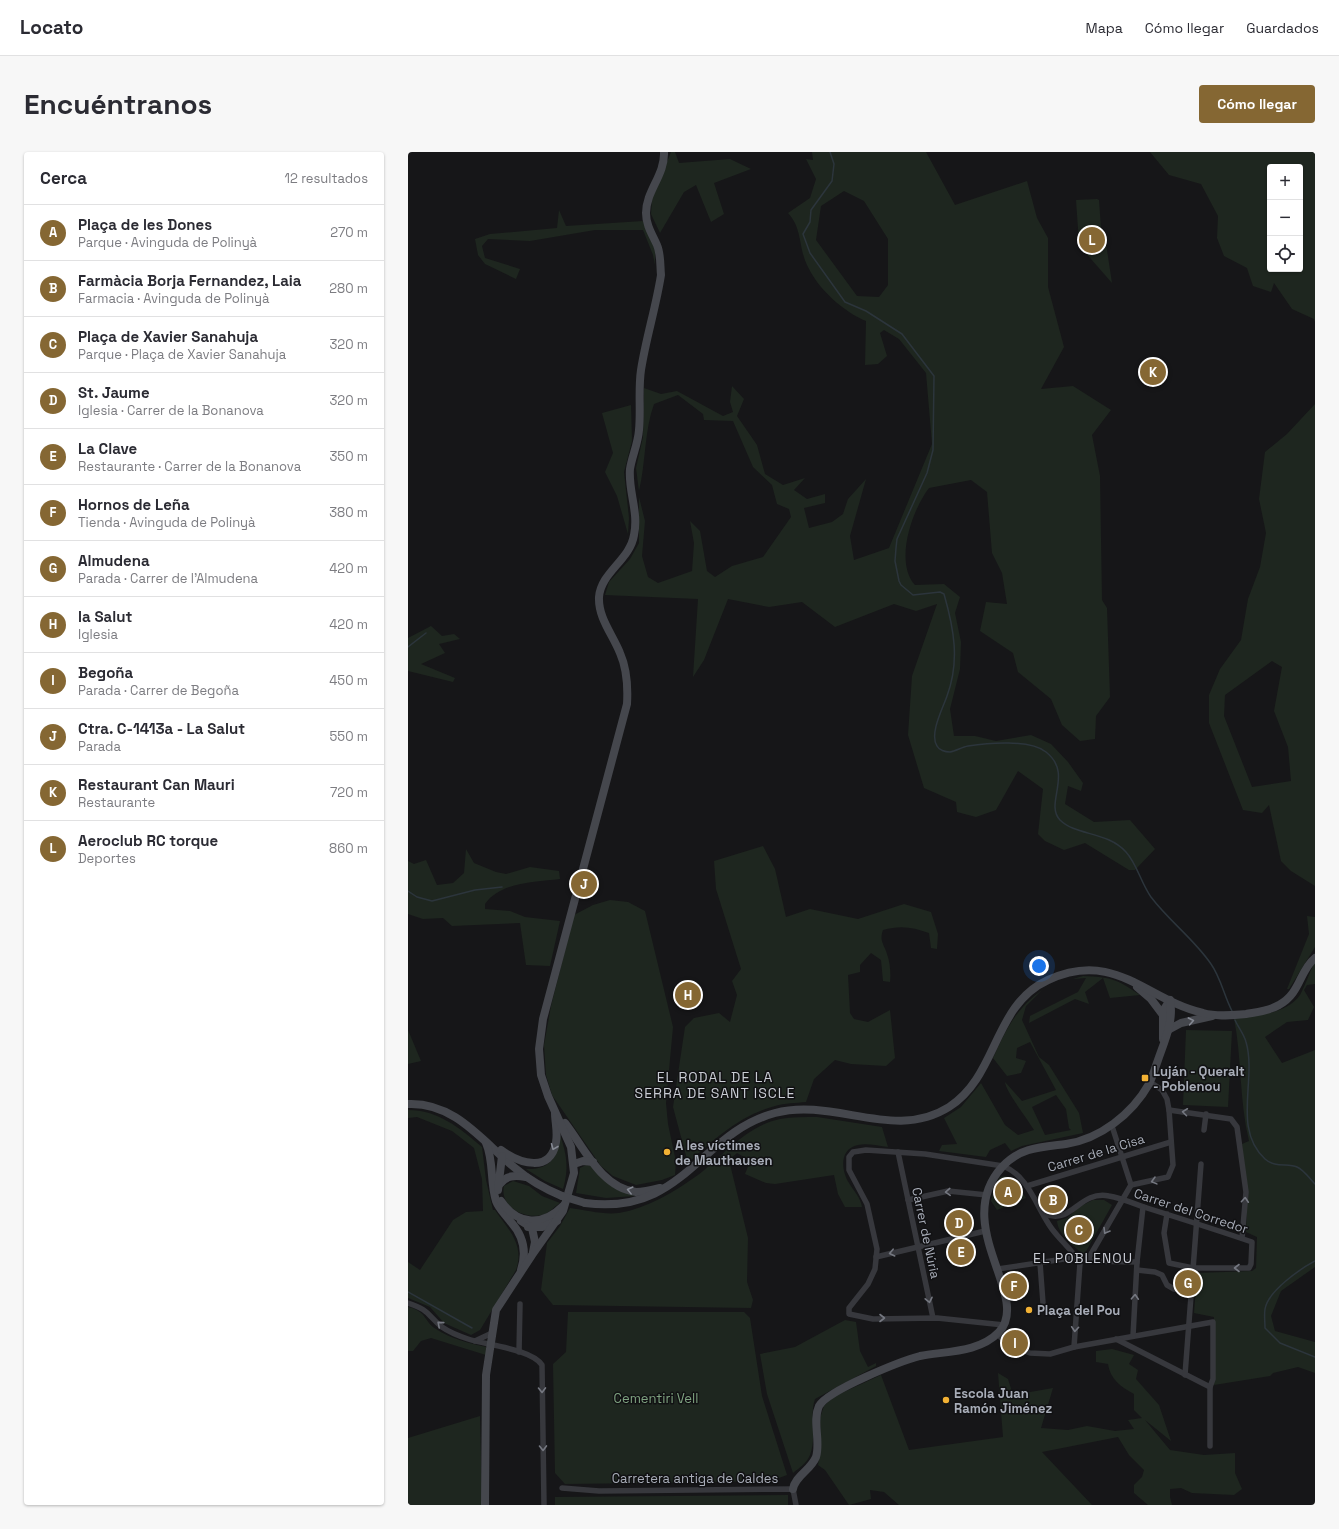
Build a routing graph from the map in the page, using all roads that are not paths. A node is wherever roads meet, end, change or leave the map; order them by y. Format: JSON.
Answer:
{"nodes":[{"id":1,"x":664,"y":152,"type":"edge"},
{"id":2,"x":1315,"y":958,"type":"edge"},
{"id":3,"x":1124,"y":977,"type":"junction"},
{"id":4,"x":1170,"y":1000,"type":"junction"},
{"id":5,"x":1163,"y":1015,"type":"junction"},
{"id":6,"x":1214,"y":1015,"type":"junction"},
{"id":7,"x":1168,"y":1030,"type":"junction"},
{"id":8,"x":1164,"y":1042,"type":"junction"},
{"id":9,"x":1150,"y":1082,"type":"junction"},
{"id":10,"x":408,"y":1104,"type":"edge"},
{"id":11,"x":555,"y":1110,"type":"junction"},
{"id":12,"x":1170,"y":1110,"type":"junction"},
{"id":13,"x":1206,"y":1114,"type":"junction"},
{"id":14,"x":1112,"y":1126,"type":"junction"},
{"id":15,"x":1204,"y":1130,"type":"dead end"},
{"id":16,"x":484,"y":1138,"type":"junction"},
{"id":17,"x":1171,"y":1142,"type":"junction"},
{"id":18,"x":898,"y":1152,"type":"junction"},
{"id":19,"x":502,"y":1156,"type":"junction"},
{"id":20,"x":1122,"y":1157,"type":"junction"},
{"id":21,"x":593,"y":1162,"type":"junction"},
{"id":22,"x":574,"y":1164,"type":"junction"},
{"id":23,"x":1202,"y":1164,"type":"dead end"},
{"id":24,"x":1003,"y":1166,"type":"junction"},
{"id":25,"x":526,"y":1177,"type":"junction"},
{"id":26,"x":499,"y":1185,"type":"junction"},
{"id":27,"x":1132,"y":1185,"type":"junction"},
{"id":28,"x":1027,"y":1186,"type":"junction"},
{"id":29,"x":669,"y":1187,"type":"junction"},
{"id":30,"x":987,"y":1195,"type":"junction"},
{"id":31,"x":564,"y":1199,"type":"junction"},
{"id":32,"x":908,"y":1200,"type":"junction"},
{"id":33,"x":1124,"y":1201,"type":"junction"},
{"id":34,"x":1143,"y":1207,"type":"junction"},
{"id":35,"x":509,"y":1211,"type":"junction"},
{"id":36,"x":1042,"y":1213,"type":"junction"},
{"id":37,"x":1167,"y":1214,"type":"junction"},
{"id":38,"x":555,"y":1218,"type":"junction"},
{"id":39,"x":510,"y":1220,"type":"junction"},
{"id":40,"x":1197,"y":1223,"type":"junction"},
{"id":41,"x":532,"y":1228,"type":"junction"},
{"id":42,"x":985,"y":1231,"type":"junction"},
{"id":43,"x":1242,"y":1238,"type":"junction"},
{"id":44,"x":918,"y":1247,"type":"junction"},
{"id":45,"x":524,"y":1250,"type":"junction"},
{"id":46,"x":532,"y":1255,"type":"junction"},
{"id":47,"x":876,"y":1257,"type":"junction"},
{"id":48,"x":1076,"y":1257,"type":"junction"},
{"id":49,"x":1137,"y":1262,"type":"junction"},
{"id":50,"x":1040,"y":1263,"type":"junction"},
{"id":51,"x":1193,"y":1268,"type":"junction"},
{"id":52,"x":998,"y":1269,"type":"junction"},
{"id":53,"x":1137,"y":1270,"type":"junction"},
{"id":54,"x":518,"y":1277,"type":"junction"},
{"id":55,"x":1191,"y":1290,"type":"junction"},
{"id":56,"x":408,"y":1303,"type":"edge"},
{"id":57,"x":1043,"y":1303,"type":"dead end"},
{"id":58,"x":520,"y":1304,"type":"dead end"},
{"id":59,"x":933,"y":1318,"type":"junction"},
{"id":60,"x":1005,"y":1325,"type":"junction"},
{"id":61,"x":1188,"y":1325,"type":"junction"},
{"id":62,"x":492,"y":1332,"type":"junction"},
{"id":63,"x":997,"y":1334,"type":"junction"},
{"id":64,"x":1133,"y":1336,"type":"junction"},
{"id":65,"x":1116,"y":1339,"type":"junction"},
{"id":66,"x":474,"y":1341,"type":"junction"},
{"id":67,"x":490,"y":1345,"type":"junction"},
{"id":68,"x":1074,"y":1347,"type":"junction"},
{"id":69,"x":519,"y":1352,"type":"junction"},
{"id":70,"x":1185,"y":1375,"type":"junction"},
{"id":71,"x":1210,"y":1388,"type":"junction"},
{"id":72,"x":1210,"y":1446,"type":"dead end"},
{"id":73,"x":562,"y":1488,"type":"dead end"},
{"id":74,"x":793,"y":1489,"type":"junction"},
{"id":75,"x":486,"y":1505,"type":"edge"},
{"id":76,"x":544,"y":1505,"type":"edge"},
{"id":77,"x":796,"y":1505,"type":"edge"}],
"edges":[{"from":1,"to":11,"type":"main road"},
{"from":2,"to":6,"type":"main road"},
{"from":3,"to":4,"type":"main road"},
{"from":3,"to":5,"type":"main road"},
{"from":3,"to":29,"type":"main road"},
{"from":4,"to":5,"type":"main road"},
{"from":4,"to":6,"type":"main road"},
{"from":4,"to":7,"type":"main road"},
{"from":5,"to":8,"type":"main road"},
{"from":7,"to":6,"type":"main road","one_way":true},
{"from":7,"to":8,"type":"main road"},
{"from":8,"to":9,"type":"main road"},
{"from":9,"to":12,"type":"street"},
{"from":9,"to":14,"type":"main road"},
{"from":10,"to":16,"type":"main road"},
{"from":11,"to":16,"type":"main road","one_way":true},
{"from":11,"to":21,"type":"main road"},
{"from":11,"to":22,"type":"main road"},
{"from":13,"to":12,"type":"street","one_way":true},
{"from":12,"to":17,"type":"street"},
{"from":13,"to":15,"type":"street"},
{"from":43,"to":13,"type":"street","one_way":true},
{"from":14,"to":20,"type":"street"},
{"from":14,"to":24,"type":"main road"},
{"from":16,"to":19,"type":"main road"},
{"from":16,"to":39,"type":"main road"},
{"from":17,"to":20,"type":"street","name":"Carrer de la Cisa"},
{"from":17,"to":27,"type":"street","one_way":true},
{"from":18,"to":24,"type":"street"},
{"from":18,"to":32,"type":"street","name":"Carrer de Núria"},
{"from":18,"to":47,"type":"street"},
{"from":19,"to":25,"type":"main road"},
{"from":19,"to":26,"type":"main road"},
{"from":20,"to":27,"type":"street"},
{"from":20,"to":28,"type":"street","name":"Carrer de la Cisa"},
{"from":21,"to":22,"type":"main road"},
{"from":29,"to":21,"type":"main road","one_way":true},
{"from":22,"to":31,"type":"main road"},
{"from":23,"to":40,"type":"street"},
{"from":24,"to":28,"type":"street"},
{"from":24,"to":30,"type":"main road"},
{"from":25,"to":26,"type":"main road"},
{"from":25,"to":31,"type":"main road"},
{"from":26,"to":35,"type":"main road"},
{"from":27,"to":33,"type":"street"},
{"from":28,"to":36,"type":"street"},
{"from":29,"to":31,"type":"main road","bridge":true},
{"from":30,"to":32,"type":"street","one_way":true},
{"from":30,"to":42,"type":"main road"},
{"from":31,"to":38,"type":"main road"},
{"from":32,"to":44,"type":"street","name":"Carrer de Núria"},
{"from":33,"to":34,"type":"street","name":"Carrer del Corredor"},
{"from":33,"to":36,"type":"street","name":"Carrer del Corredor"},
{"from":33,"to":49,"type":"street","one_way":true},
{"from":34,"to":37,"type":"street","name":"Carrer del Corredor"},
{"from":34,"to":49,"type":"street"},
{"from":35,"to":38,"type":"main road"},
{"from":35,"to":41,"type":"main road"},
{"from":36,"to":48,"type":"street"},
{"from":37,"to":40,"type":"street","name":"Carrer del Corredor"},
{"from":37,"to":51,"type":"street"},
{"from":38,"to":41,"type":"main road"},
{"from":38,"to":46,"type":"main road"},
{"from":39,"to":41,"type":"main road"},
{"from":39,"to":45,"type":"main road"},
{"from":40,"to":43,"type":"street","name":"Carrer del Corredor"},
{"from":40,"to":51,"type":"street"},
{"from":41,"to":45,"type":"main road"},
{"from":41,"to":46,"type":"main road"},
{"from":42,"to":44,"type":"street"},
{"from":42,"to":52,"type":"main road"},
{"from":43,"to":51,"type":"street","name":"Carrer del Corredor","one_way":true},
{"from":44,"to":47,"type":"street","one_way":true},
{"from":44,"to":59,"type":"street","name":"Carrer de Núria","one_way":true},
{"from":45,"to":54,"type":"main road"},
{"from":46,"to":54,"type":"main road"},
{"from":47,"to":59,"type":"street","one_way":true},
{"from":48,"to":50,"type":"street"},
{"from":48,"to":68,"type":"street","one_way":true},
{"from":49,"to":53,"type":"street"},
{"from":50,"to":52,"type":"street"},
{"from":50,"to":57,"type":"street"},
{"from":51,"to":55,"type":"street"},
{"from":52,"to":60,"type":"main road"},
{"from":53,"to":55,"type":"street"},
{"from":64,"to":53,"type":"street","one_way":true},
{"from":54,"to":62,"type":"main road"},
{"from":55,"to":61,"type":"street"},
{"from":66,"to":56,"type":"street","one_way":true},
{"from":58,"to":69,"type":"street"},
{"from":59,"to":60,"type":"street"},
{"from":60,"to":63,"type":"main road","name":"Carretera antiga de Caldes"},
{"from":61,"to":64,"type":"street"},
{"from":61,"to":70,"type":"street"},
{"from":61,"to":71,"type":"street"},
{"from":62,"to":66,"type":"street"},
{"from":62,"to":67,"type":"main road"},
{"from":63,"to":68,"type":"street"},
{"from":63,"to":74,"type":"main road","name":"Carretera antiga de Caldes"},
{"from":64,"to":65,"type":"street"},
{"from":65,"to":68,"type":"street"},
{"from":65,"to":70,"type":"street"},
{"from":66,"to":67,"type":"street"},
{"from":67,"to":69,"type":"street"},
{"from":67,"to":75,"type":"main road"},
{"from":69,"to":76,"type":"street","one_way":true},
{"from":70,"to":71,"type":"street"},
{"from":71,"to":72,"type":"street"},
{"from":73,"to":74,"type":"street","name":"Carretera antiga de Caldes"},
{"from":74,"to":77,"type":"street"}]}
